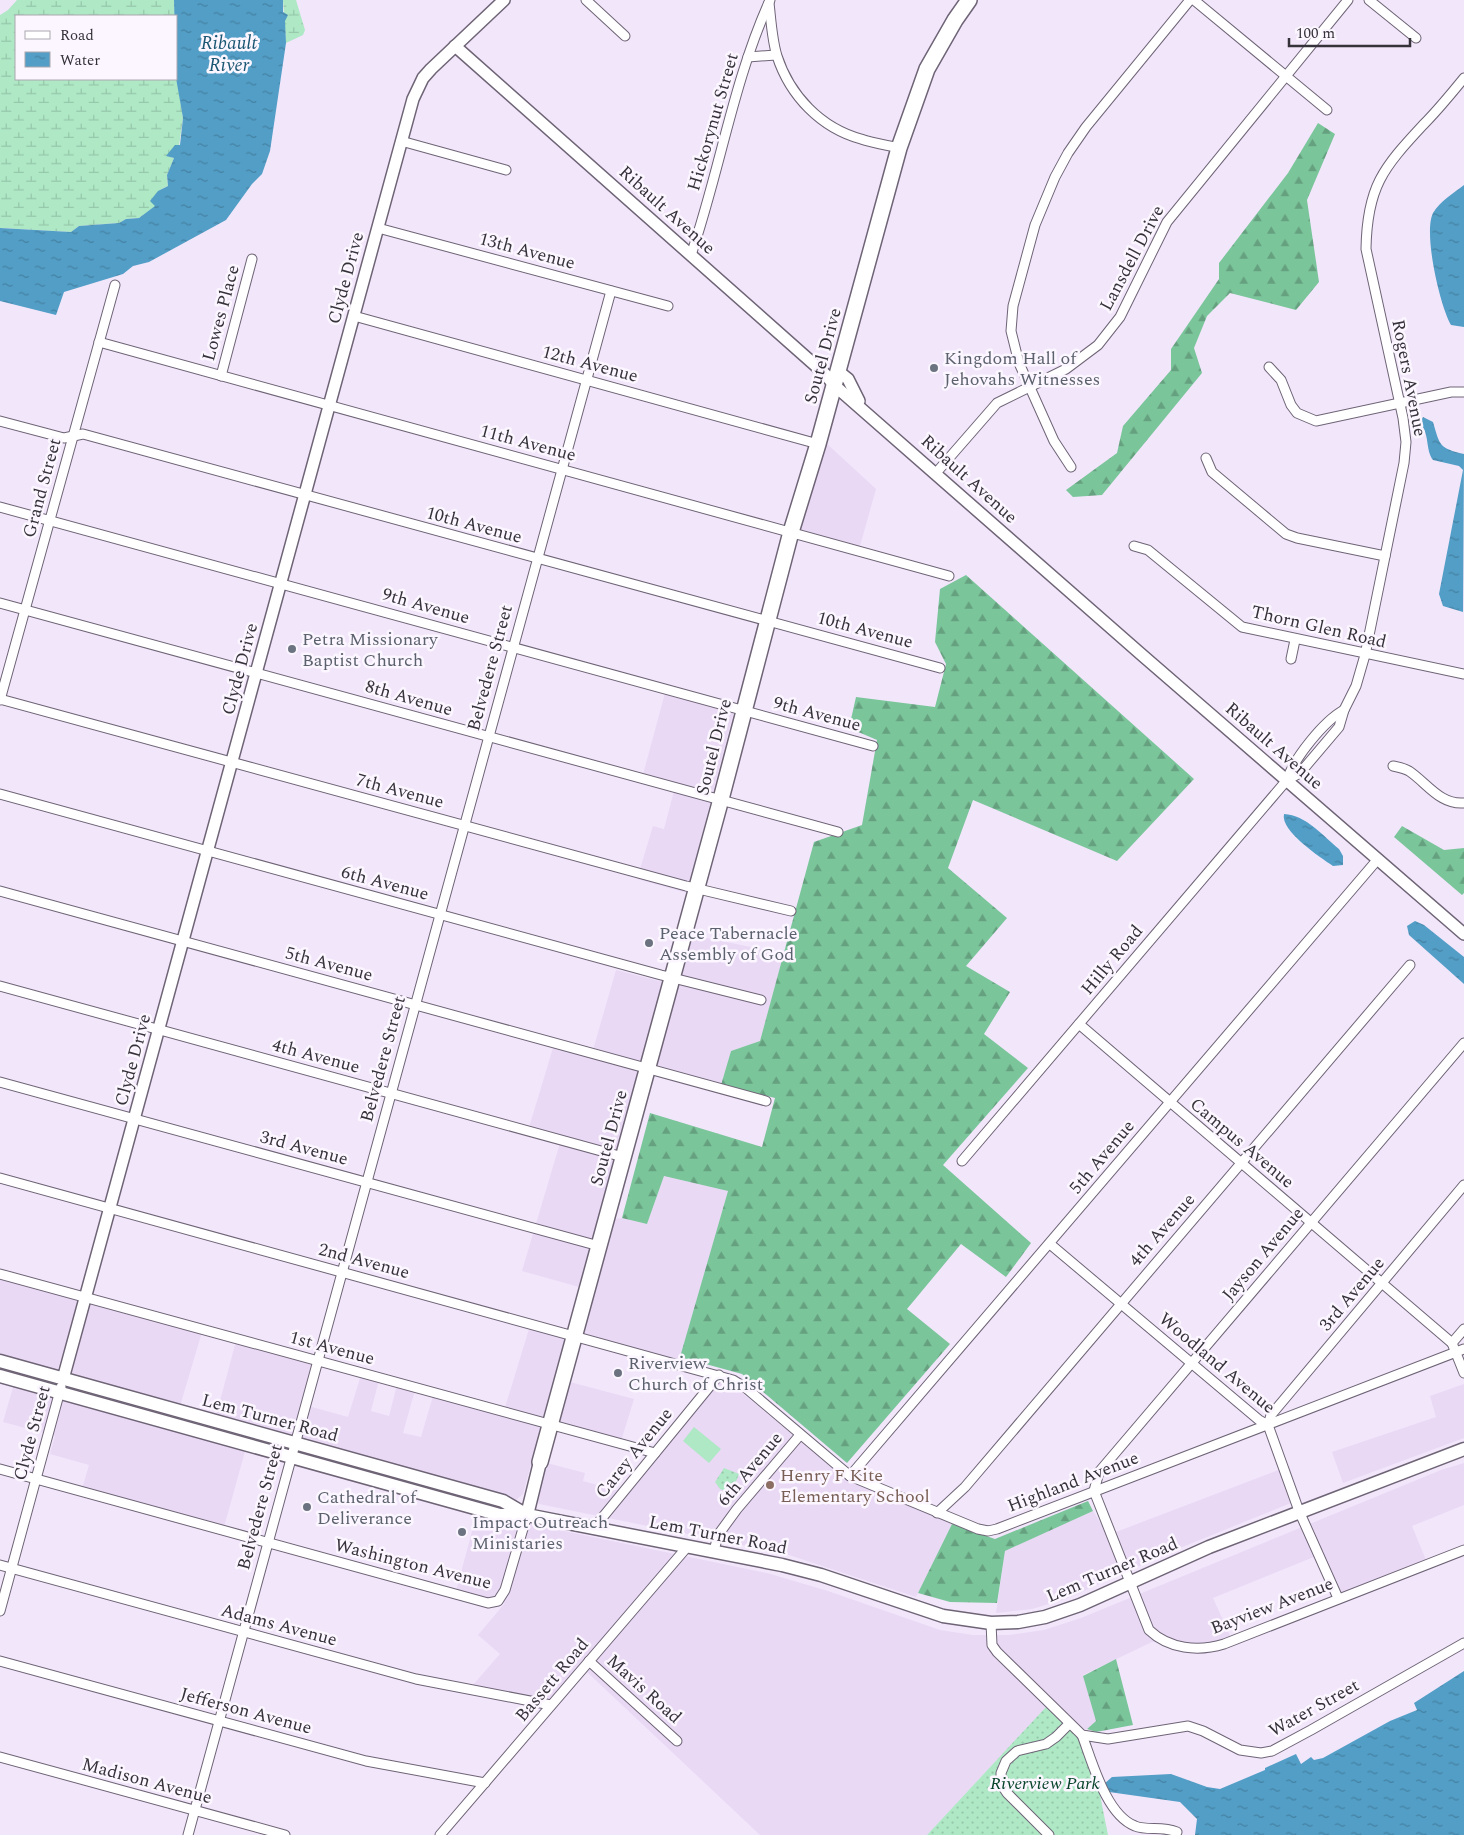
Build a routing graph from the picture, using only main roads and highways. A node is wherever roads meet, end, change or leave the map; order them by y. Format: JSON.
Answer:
{"nodes":[{"id":1,"x":969,"y":0,"type":"edge"},
{"id":2,"x":0,"y":1361,"type":"edge"},
{"id":3,"x":0,"y":1376,"type":"edge"},
{"id":4,"x":1464,"y":1449,"type":"edge"},
{"id":5,"x":540,"y":1462,"type":"joint"},
{"id":6,"x":527,"y":1515,"type":"junction"}],
"edges":[{"from":1,"to":5,"type":"main road","name":"Soutel Drive"},
{"from":2,"to":6,"type":"main road","name":"Lem Turner Road"},
{"from":3,"to":6,"type":"main road","name":"Lem Turner Road"},
{"from":4,"to":6,"type":"main road","name":"Lem Turner Road"},
{"from":5,"to":6,"type":"main road","name":"Soutel Drive"}]}
